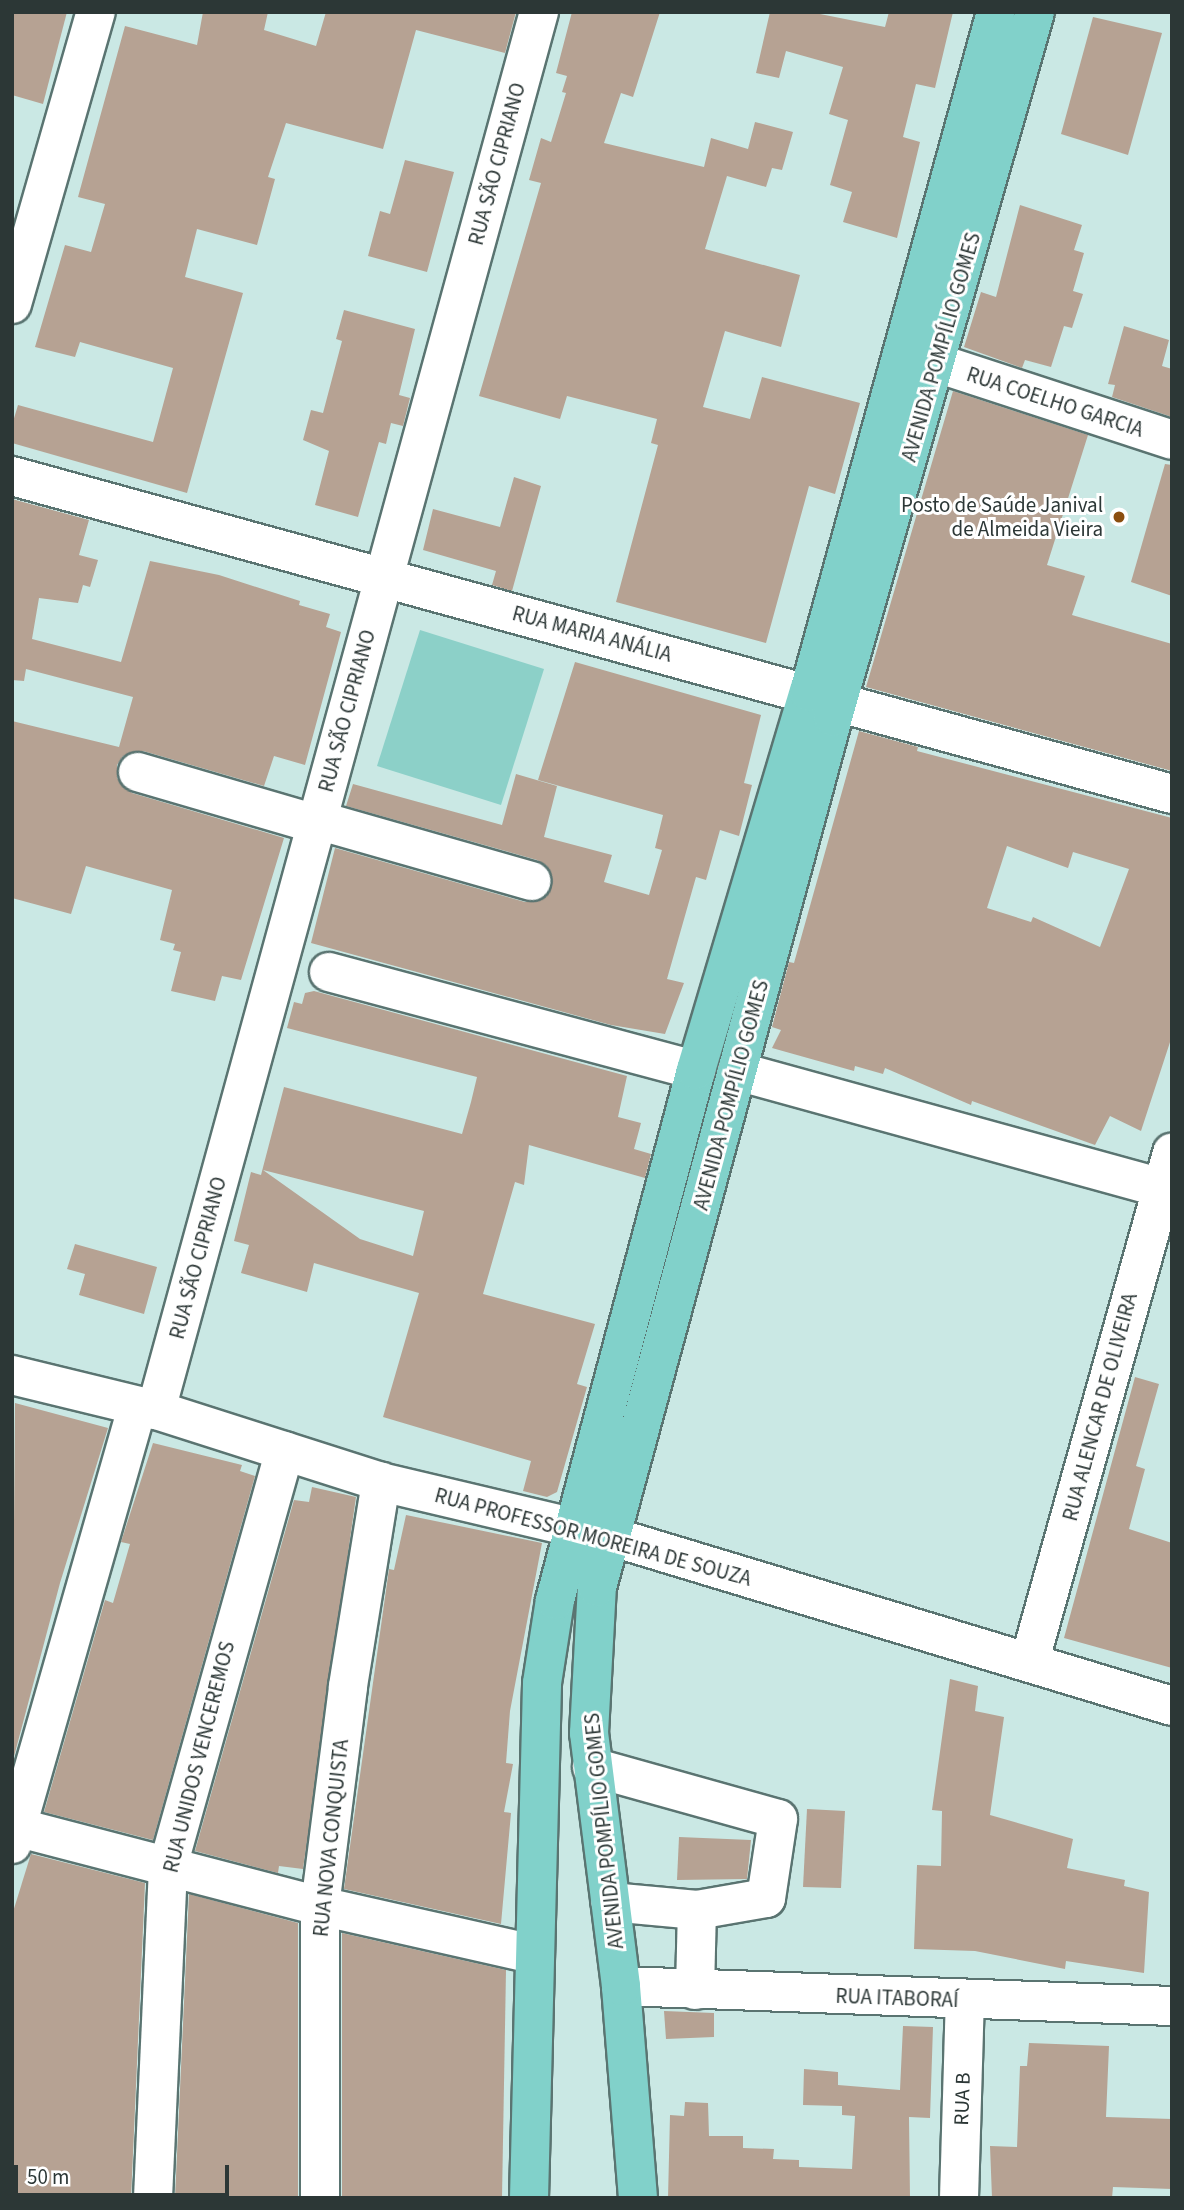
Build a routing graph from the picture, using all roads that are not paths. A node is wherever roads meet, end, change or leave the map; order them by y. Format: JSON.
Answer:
{"nodes":[{"id":1,"x":96,"y":12,"type":"edge"},
{"id":2,"x":538,"y":12,"type":"edge"},
{"id":3,"x":996,"y":12,"type":"edge"},
{"id":4,"x":1035,"y":12,"type":"edge"},
{"id":5,"x":12,"y":304,"type":"edge"},
{"id":6,"x":937,"y":363,"type":"junction"},
{"id":7,"x":1172,"y":440,"type":"edge"},
{"id":8,"x":12,"y":476,"type":"edge"},
{"id":9,"x":383,"y":578,"type":"junction"},
{"id":10,"x":824,"y":696,"type":"junction"},
{"id":11,"x":138,"y":772,"type":"dead end"},
{"id":12,"x":1172,"y":794,"type":"edge"},
{"id":13,"x":316,"y":822,"type":"junction"},
{"id":14,"x":531,"y":881,"type":"dead end"},
{"id":15,"x":329,"y":972,"type":"dead end"},
{"id":16,"x":696,"y":1070,"type":"junction"},
{"id":17,"x":737,"y":1071,"type":"junction"},
{"id":18,"x":1167,"y":1171,"type":"edge"},
{"id":19,"x":12,"y":1375,"type":"edge"},
{"id":20,"x":147,"y":1408,"type":"junction"},
{"id":21,"x":285,"y":1451,"type":"junction"},
{"id":22,"x":381,"y":1482,"type":"junction"},
{"id":23,"x":572,"y":1527,"type":"junction"},
{"id":24,"x":613,"y":1537,"type":"junction"},
{"id":25,"x":1030,"y":1660,"type":"junction"},
{"id":26,"x":1172,"y":1706,"type":"edge"},
{"id":27,"x":592,"y":1767,"type":"junction"},
{"id":28,"x":14,"y":1833,"type":"edge"},
{"id":29,"x":167,"y":1866,"type":"junction"},
{"id":30,"x":610,"y":1902,"type":"junction"},
{"id":31,"x":320,"y":1906,"type":"junction"},
{"id":32,"x":697,"y":1910,"type":"junction"},
{"id":33,"x":533,"y":1955,"type":"junction"},
{"id":34,"x":621,"y":1986,"type":"junction"},
{"id":35,"x":695,"y":1990,"type":"junction"},
{"id":36,"x":965,"y":2001,"type":"junction"},
{"id":37,"x":1172,"y":2006,"type":"edge"},
{"id":38,"x":153,"y":2198,"type":"edge"},
{"id":39,"x":320,"y":2198,"type":"edge"},
{"id":40,"x":529,"y":2198,"type":"edge"},
{"id":41,"x":638,"y":2198,"type":"edge"},
{"id":42,"x":959,"y":2198,"type":"edge"}],
"edges":[{"from":1,"to":5,"type":"street"},
{"from":2,"to":9,"type":"street","name":"RUA SÃO CIPRIANO"},
{"from":3,"to":10,"type":"main road","name":"AVENIDA POMPÍLIO GOMES"},
{"from":4,"to":6,"type":"main road","name":"AVENIDA POMPÍLIO GOMES"},
{"from":6,"to":7,"type":"street","name":"RUA COELHO GARCIA"},
{"from":6,"to":10,"type":"main road","name":"AVENIDA POMPÍLIO GOMES"},
{"from":8,"to":9,"type":"street","name":"RUA MARIA ANÁLIA"},
{"from":9,"to":10,"type":"street","name":"RUA MARIA ANÁLIA"},
{"from":9,"to":13,"type":"street","name":"RUA SÃO CIPRIANO"},
{"from":10,"to":12,"type":"street","name":"RUA MARIA ANÁLIA"},
{"from":10,"to":16,"type":"main road","name":"AVENIDA POMPÍLIO GOMES"},
{"from":10,"to":17,"type":"main road","name":"AVENIDA POMPÍLIO GOMES"},
{"from":11,"to":13,"type":"street"},
{"from":13,"to":14,"type":"street"},
{"from":13,"to":20,"type":"street","name":"RUA SÃO CIPRIANO"},
{"from":15,"to":16,"type":"street"},
{"from":16,"to":23,"type":"main road","name":"AVENIDA POMPÍLIO GOMES"},
{"from":17,"to":18,"type":"street"},
{"from":17,"to":24,"type":"main road","name":"AVENIDA POMPÍLIO GOMES"},
{"from":18,"to":25,"type":"street","name":"RUA ALENCAR DE OLIVEIRA"},
{"from":19,"to":20,"type":"street","name":"RUA PROFESSOR MOREIRA DE SOUZA"},
{"from":20,"to":21,"type":"street","name":"RUA PROFESSOR MOREIRA DE SOUZA"},
{"from":20,"to":28,"type":"street","name":"RUA SÃO CIPRIANO"},
{"from":21,"to":22,"type":"street","name":"RUA PROFESSOR MOREIRA DE SOUZA"},
{"from":21,"to":29,"type":"street","name":"RUA UNIDOS VENCEREMOS"},
{"from":22,"to":23,"type":"street","name":"RUA PROFESSOR MOREIRA DE SOUZA"},
{"from":22,"to":31,"type":"street","name":"RUA NOVA CONQUISTA"},
{"from":23,"to":24,"type":"street","name":"RUA PROFESSOR MOREIRA DE SOUZA"},
{"from":23,"to":33,"type":"main road","name":"AVENIDA POMPÍLIO GOMES"},
{"from":24,"to":25,"type":"street","name":"RUA PROFESSOR MOREIRA DE SOUZA"},
{"from":24,"to":27,"type":"main road","name":"AVENIDA POMPÍLIO GOMES"},
{"from":25,"to":26,"type":"street","name":"RUA PROFESSOR MOREIRA DE SOUZA"},
{"from":27,"to":30,"type":"main road","name":"AVENIDA POMPÍLIO GOMES"},
{"from":27,"to":32,"type":"street"},
{"from":28,"to":29,"type":"street"},
{"from":29,"to":31,"type":"street"},
{"from":29,"to":38,"type":"street","name":"RUA UNIDOS VENCEREMOS"},
{"from":30,"to":32,"type":"street"},
{"from":30,"to":34,"type":"main road","name":"AVENIDA POMPÍLIO GOMES"},
{"from":31,"to":33,"type":"street"},
{"from":31,"to":39,"type":"street","name":"RUA NOVA CONQUISTA"},
{"from":32,"to":35,"type":"street"},
{"from":33,"to":40,"type":"main road","name":"AVENIDA POMPÍLIO GOMES"},
{"from":34,"to":35,"type":"street","name":"RUA ITABORAÍ"},
{"from":34,"to":41,"type":"main road","name":"AVENIDA POMPÍLIO GOMES"},
{"from":35,"to":36,"type":"street","name":"RUA ITABORAÍ"},
{"from":36,"to":37,"type":"street","name":"RUA ITABORAÍ"},
{"from":36,"to":42,"type":"street","name":"RUA B"}]}
